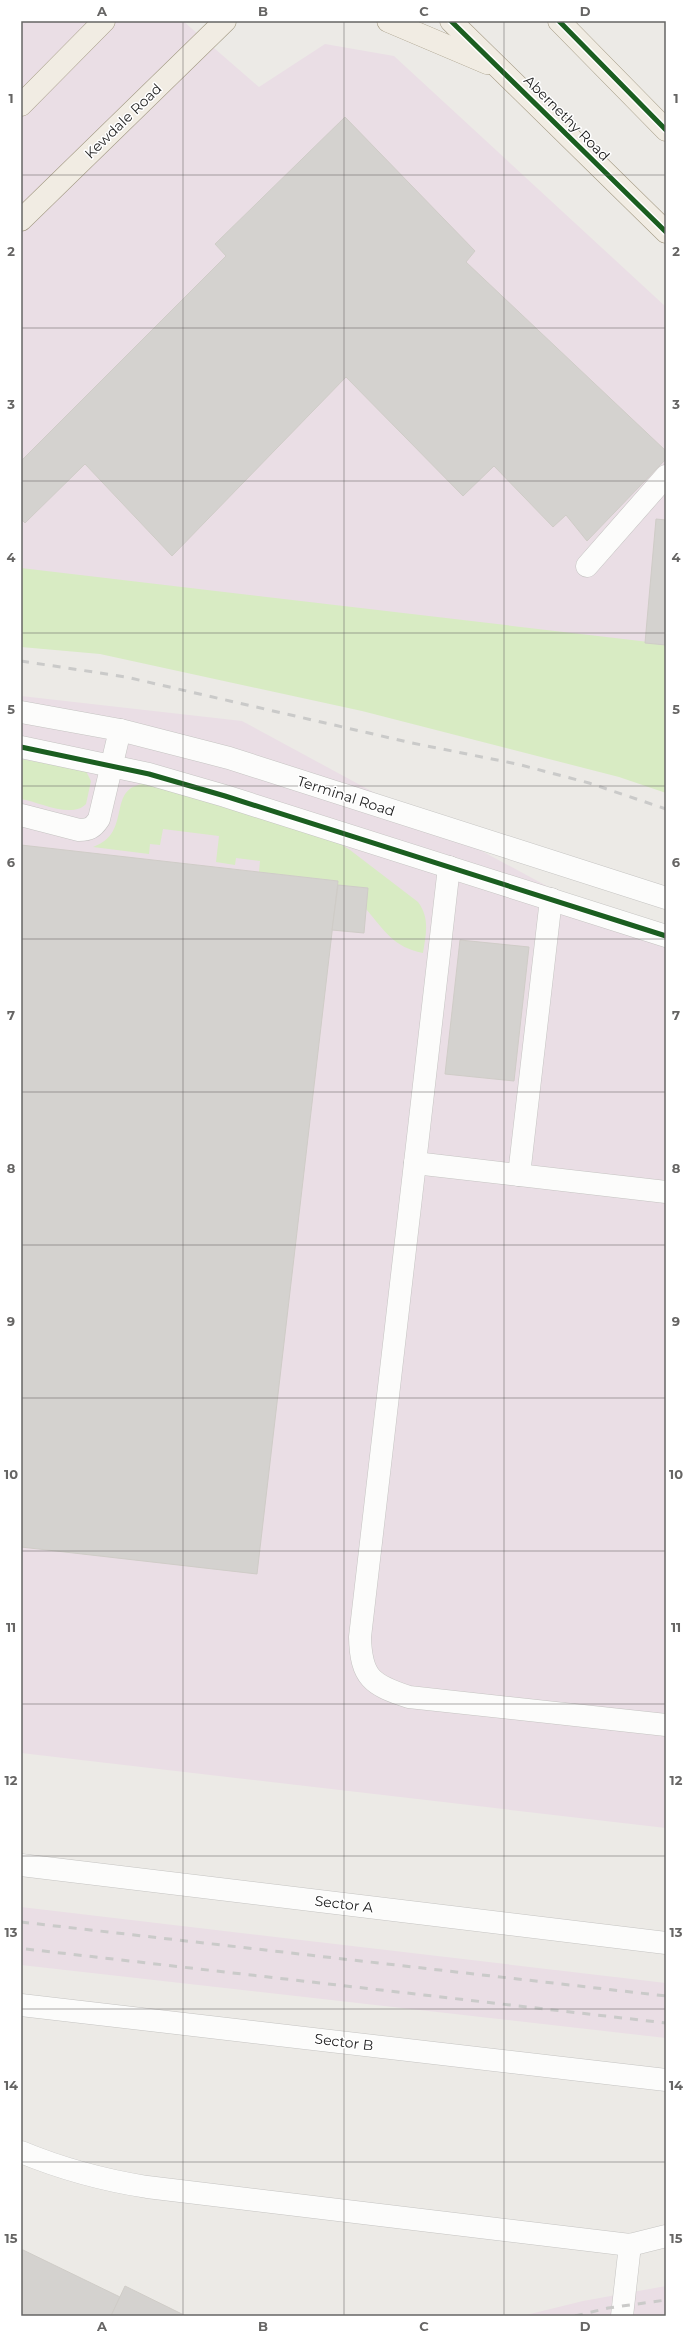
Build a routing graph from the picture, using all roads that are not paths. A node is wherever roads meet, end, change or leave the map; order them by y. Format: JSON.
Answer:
{"nodes":[{"id":1,"x":225,"y":21,"type":"edge"},
{"id":2,"x":388,"y":21,"type":"edge"},
{"id":3,"x":451,"y":21,"type":"edge"},
{"id":4,"x":559,"y":21,"type":"edge"},
{"id":5,"x":102,"y":23,"type":"edge"},
{"id":6,"x":500,"y":68,"type":"junction"},
{"id":7,"x":21,"y":106,"type":"edge"},
{"id":8,"x":666,"y":130,"type":"edge"},
{"id":9,"x":21,"y":220,"type":"edge"},
{"id":10,"x":666,"y":232,"type":"edge"},
{"id":11,"x":666,"y":476,"type":"edge"},
{"id":12,"x":587,"y":566,"type":"dead end"},
{"id":13,"x":21,"y":712,"type":"edge"},
{"id":14,"x":120,"y":730,"type":"junction"},
{"id":15,"x":21,"y":747,"type":"edge"},
{"id":16,"x":111,"y":766,"type":"junction"},
{"id":17,"x":21,"y":815,"type":"edge"},
{"id":18,"x":449,"y":867,"type":"junction"},
{"id":19,"x":666,"y":898,"type":"edge"},
{"id":20,"x":551,"y":899,"type":"junction"},
{"id":21,"x":666,"y":936,"type":"edge"},
{"id":22,"x":415,"y":1163,"type":"junction"},
{"id":23,"x":519,"y":1175,"type":"junction"},
{"id":24,"x":666,"y":1192,"type":"edge"},
{"id":25,"x":666,"y":1724,"type":"edge"},
{"id":26,"x":21,"y":1865,"type":"edge"},
{"id":27,"x":666,"y":1943,"type":"edge"},
{"id":28,"x":21,"y":2004,"type":"edge"},
{"id":29,"x":666,"y":2080,"type":"edge"},
{"id":30,"x":21,"y":2152,"type":"edge"},
{"id":31,"x":666,"y":2236,"type":"edge"},
{"id":32,"x":630,"y":2245,"type":"junction"},
{"id":33,"x":622,"y":2316,"type":"edge"}],
"edges":[{"from":1,"to":9,"type":"main road","name":"Kewdale Road"},
{"from":2,"to":6,"type":"main road"},
{"from":3,"to":6,"type":"main road","name":"Abernethy Road"},
{"from":4,"to":8,"type":"main road"},
{"from":5,"to":7,"type":"main road"},
{"from":6,"to":10,"type":"main road","name":"Abernethy Road"},
{"from":11,"to":12,"type":"street"},
{"from":13,"to":14,"type":"street","name":"Terminal Road"},
{"from":14,"to":16,"type":"street"},
{"from":14,"to":19,"type":"street","name":"Terminal Road"},
{"from":15,"to":16,"type":"street"},
{"from":16,"to":17,"type":"street"},
{"from":16,"to":18,"type":"street"},
{"from":18,"to":20,"type":"street"},
{"from":18,"to":22,"type":"street"},
{"from":20,"to":21,"type":"street"},
{"from":20,"to":23,"type":"street"},
{"from":22,"to":23,"type":"street"},
{"from":22,"to":25,"type":"street"},
{"from":23,"to":24,"type":"street"},
{"from":26,"to":27,"type":"street","name":"Sector A"},
{"from":28,"to":29,"type":"street","name":"Sector B"},
{"from":30,"to":32,"type":"street"},
{"from":31,"to":32,"type":"street"},
{"from":32,"to":33,"type":"street"}]}
